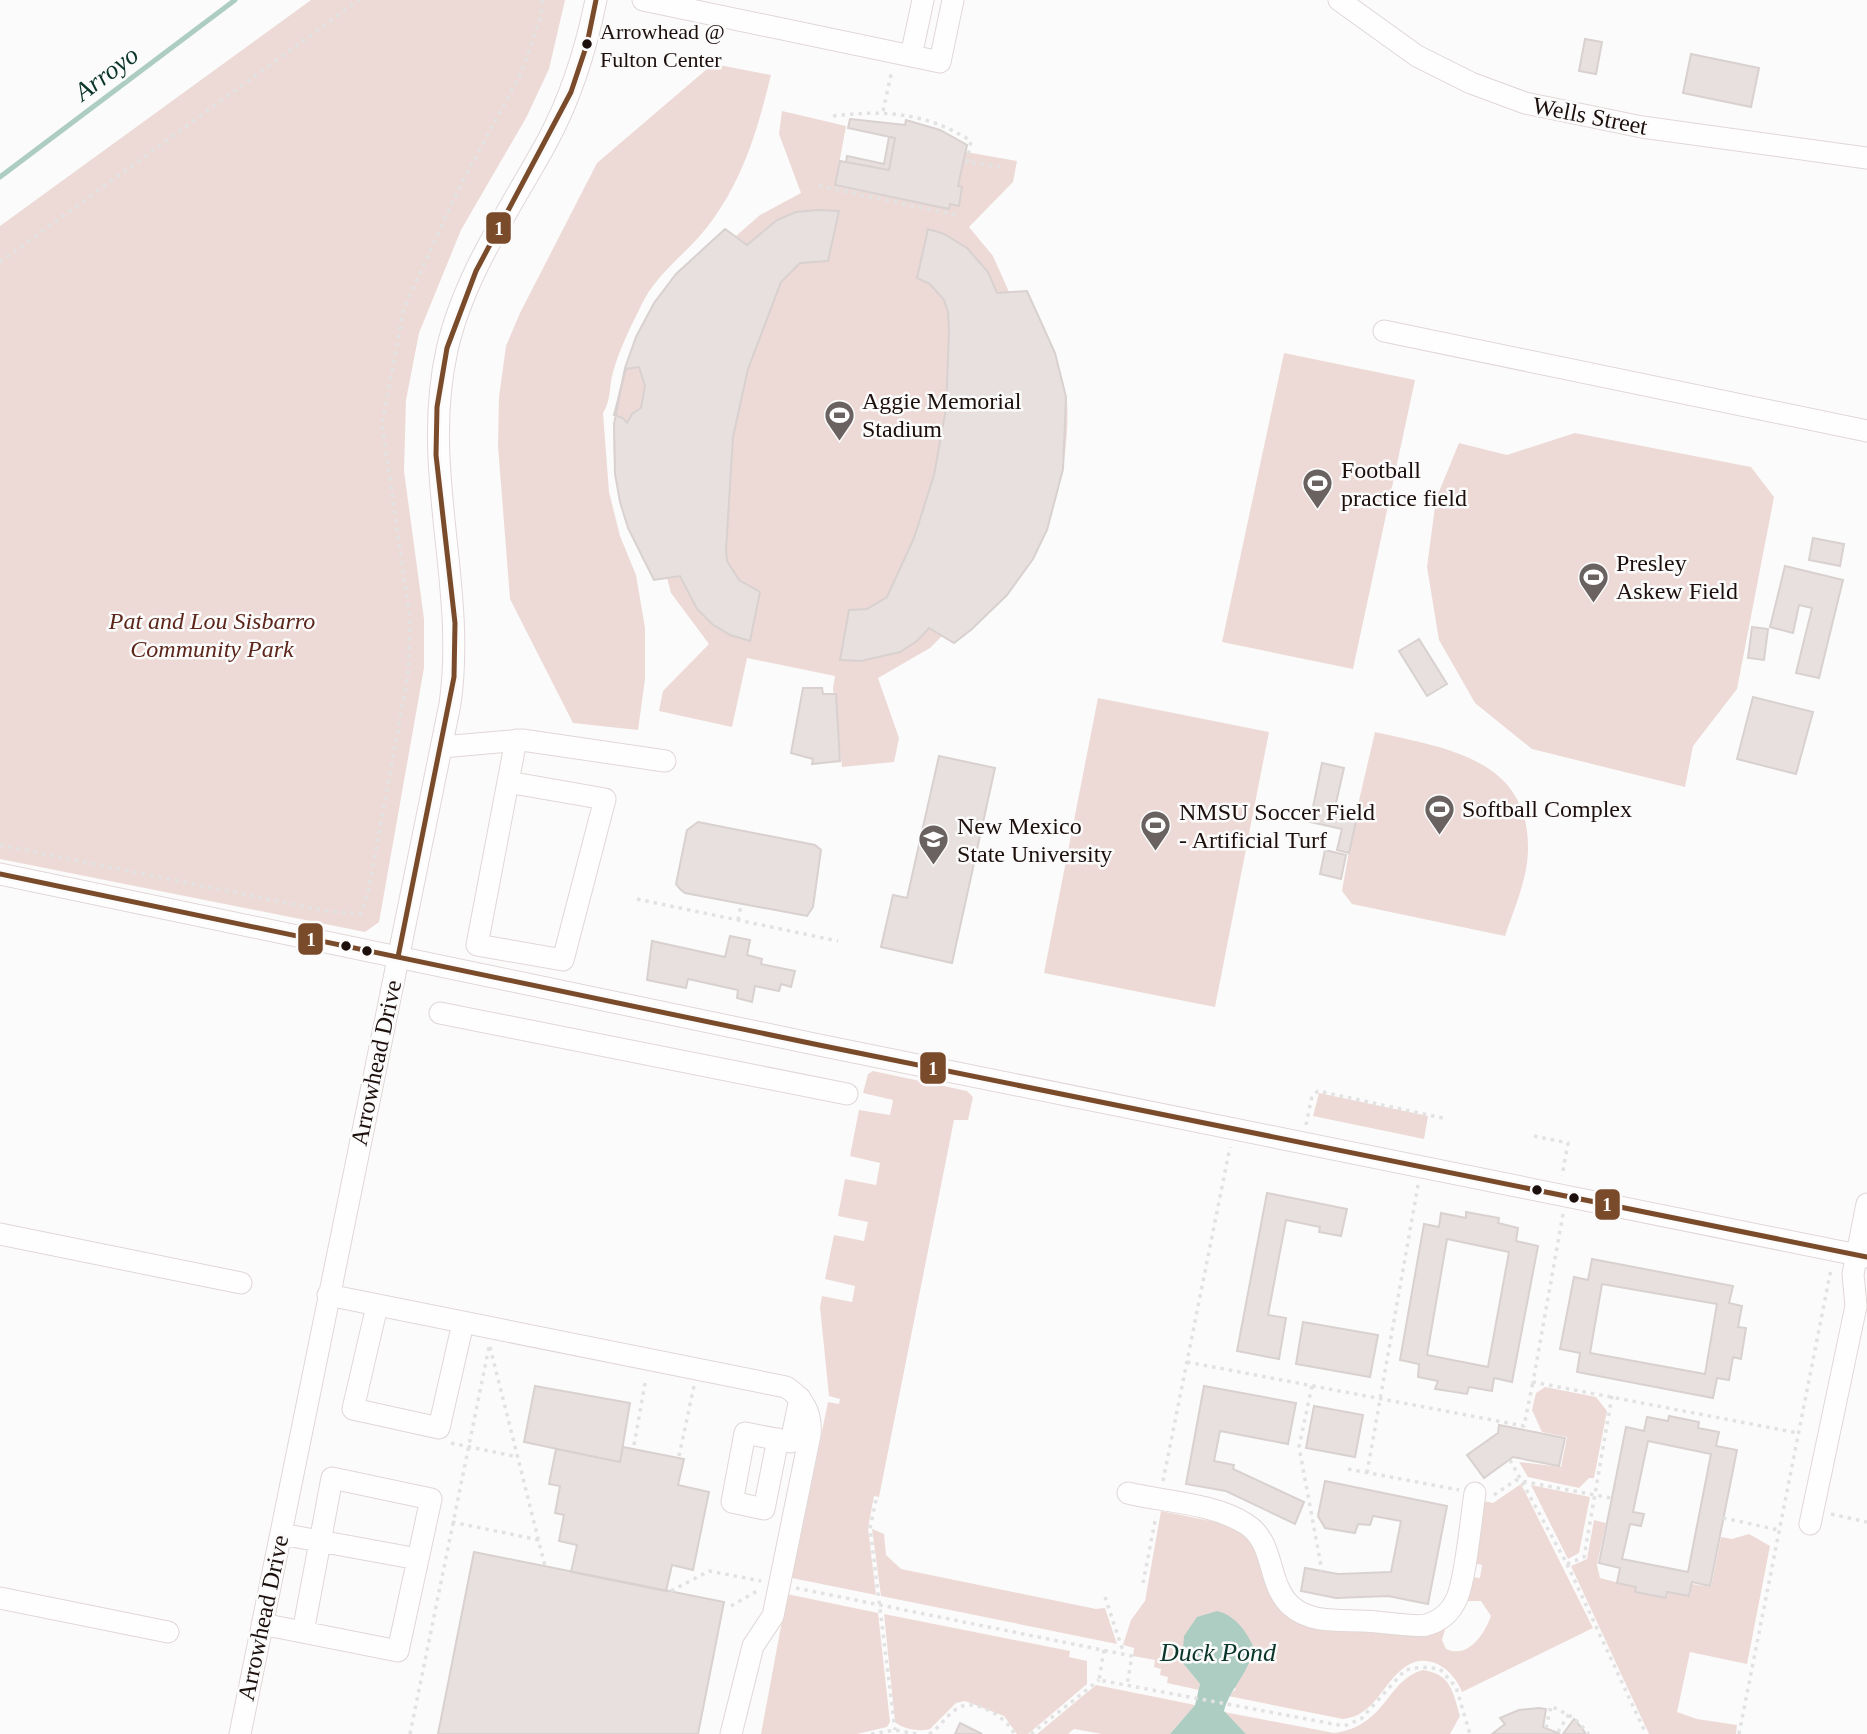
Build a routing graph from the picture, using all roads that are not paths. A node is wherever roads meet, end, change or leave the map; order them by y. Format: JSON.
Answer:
{"nodes":[{"id":1,"x":596,"y":0,"type":"edge"},
{"id":2,"x":643,"y":0,"type":"edge"},
{"id":3,"x":923,"y":0,"type":"edge"},
{"id":4,"x":953,"y":0,"type":"edge"},
{"id":5,"x":1339,"y":0,"type":"edge"},
{"id":6,"x":911,"y":56,"type":"junction"},
{"id":7,"x":1867,"y":158,"type":"edge"},
{"id":8,"x":1384,"y":331,"type":"dead end"},
{"id":9,"x":1867,"y":430,"type":"edge"},
{"id":10,"x":516,"y":740,"type":"junction"},
{"id":11,"x":442,"y":747,"type":"junction"},
{"id":12,"x":665,"y":761,"type":"dead end"},
{"id":13,"x":508,"y":782,"type":"junction"},
{"id":14,"x":0,"y":874,"type":"edge"},
{"id":15,"x":398,"y":957,"type":"junction"},
{"id":16,"x":440,"y":1013,"type":"dead end"},
{"id":17,"x":847,"y":1094,"type":"dead end"},
{"id":18,"x":1867,"y":1204,"type":"edge"},
{"id":19,"x":0,"y":1234,"type":"edge"},
{"id":20,"x":1862,"y":1256,"type":"edge"},
{"id":21,"x":241,"y":1283,"type":"dead end"},
{"id":22,"x":328,"y":1296,"type":"junction"},
{"id":23,"x":377,"y":1306,"type":"junction"},
{"id":24,"x":463,"y":1323,"type":"junction"},
{"id":25,"x":800,"y":1398,"type":"junction"},
{"id":26,"x":778,"y":1439,"type":"dead end"},
{"id":27,"x":1128,"y":1493,"type":"dead end"},
{"id":28,"x":1475,"y":1493,"type":"road end"},
{"id":29,"x":1810,"y":1524,"type":"dead end"},
{"id":30,"x":281,"y":1534,"type":"junction"},
{"id":31,"x":320,"y":1541,"type":"junction"},
{"id":32,"x":418,"y":1559,"type":"junction"},
{"id":33,"x":0,"y":1598,"type":"edge"},
{"id":34,"x":262,"y":1624,"type":"junction"},
{"id":35,"x":168,"y":1632,"type":"dead end"},
{"id":36,"x":303,"y":1632,"type":"junction"},
{"id":37,"x":240,"y":1734,"type":"edge"},
{"id":38,"x":731,"y":1734,"type":"edge"}],
"edges":[{"from":1,"to":11,"type":"street","name":"Arrowhead Drive"},
{"from":2,"to":6,"type":"street"},
{"from":3,"to":6,"type":"street"},
{"from":4,"to":6,"type":"street"},
{"from":5,"to":7,"type":"street","name":"Wells Street"},
{"from":8,"to":9,"type":"street"},
{"from":10,"to":11,"type":"street"},
{"from":10,"to":12,"type":"street"},
{"from":10,"to":13,"type":"street"},
{"from":11,"to":15,"type":"street","name":"Arrowhead Drive"},
{"from":13,"to":13,"type":"street"},
{"from":14,"to":15,"type":"street"},
{"from":15,"to":20,"type":"street"},
{"from":15,"to":22,"type":"street","name":"Arrowhead Drive"},
{"from":16,"to":17,"type":"street"},
{"from":18,"to":20,"type":"street"},
{"from":19,"to":21,"type":"street"},
{"from":20,"to":29,"type":"street"},
{"from":22,"to":23,"type":"street"},
{"from":22,"to":30,"type":"street","name":"Arrowhead Drive"},
{"from":23,"to":24,"type":"street"},
{"from":23,"to":24,"type":"street"},
{"from":24,"to":25,"type":"street"},
{"from":25,"to":26,"type":"street"},
{"from":25,"to":38,"type":"street"},
{"from":27,"to":28,"type":"street"},
{"from":30,"to":31,"type":"street"},
{"from":30,"to":34,"type":"street","name":"Arrowhead Drive"},
{"from":31,"to":32,"type":"street"},
{"from":31,"to":32,"type":"street"},
{"from":31,"to":36,"type":"street"},
{"from":32,"to":36,"type":"street"},
{"from":33,"to":35,"type":"street"},
{"from":34,"to":36,"type":"street"},
{"from":34,"to":37,"type":"street","name":"Arrowhead Drive"}]}
